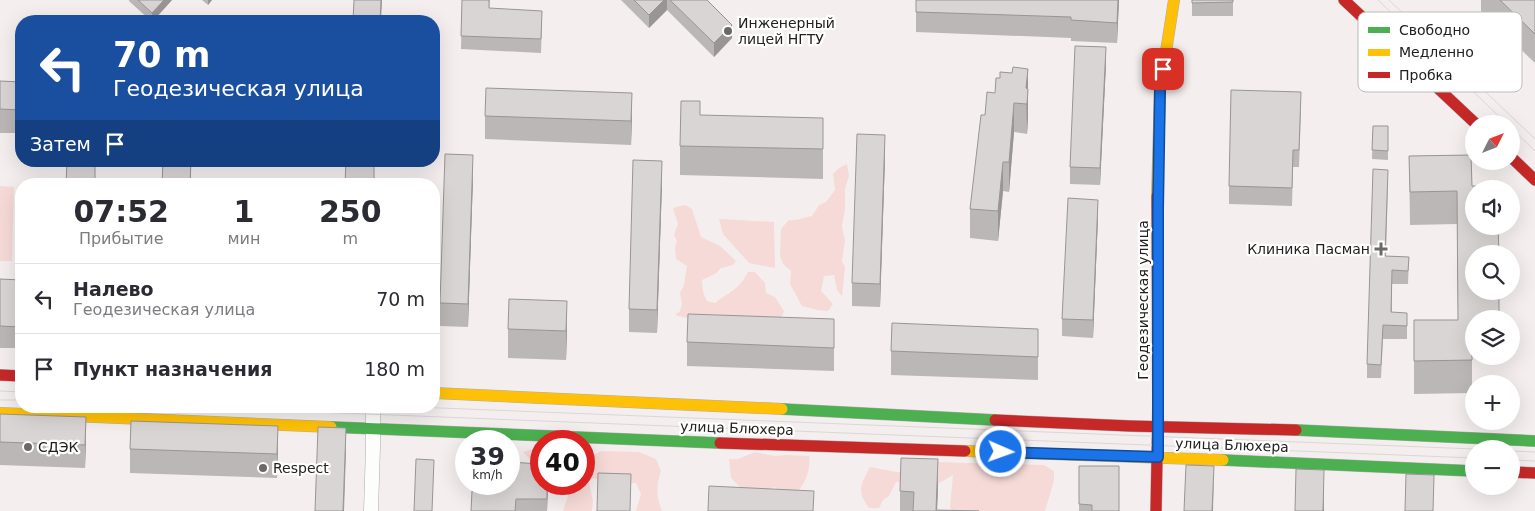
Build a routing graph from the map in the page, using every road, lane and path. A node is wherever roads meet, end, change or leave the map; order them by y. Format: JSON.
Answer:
{"nodes":[{"id":1,"x":1174,"y":0,"type":"edge"},
{"id":2,"x":1344,"y":0,"type":"edge"},
{"id":3,"x":1358,"y":13,"type":"edge"},
{"id":4,"x":1442,"y":92,"type":"edge"},
{"id":5,"x":1466,"y":115,"type":"edge"},
{"id":6,"x":1520,"y":166,"type":"edge"},
{"id":7,"x":1535,"y":180,"type":"edge"},
{"id":8,"x":0,"y":376,"type":"edge"},
{"id":9,"x":15,"y":376,"type":"edge"},
{"id":10,"x":440,"y":393,"type":"edge"},
{"id":11,"x":373,"y":413,"type":"edge"},
{"id":12,"x":0,"y":414,"type":"edge"},
{"id":13,"x":1159,"y":427,"type":"junction"},
{"id":14,"x":373,"y":429,"type":"junction"},
{"id":15,"x":1535,"y":441,"type":"edge"},
{"id":16,"x":1158,"y":457,"type":"junction"},
{"id":17,"x":1465,"y":470,"type":"edge"},
{"id":18,"x":1520,"y":472,"type":"edge"},
{"id":19,"x":1535,"y":473,"type":"edge"},
{"id":20,"x":371,"y":511,"type":"edge"},
{"id":21,"x":1156,"y":511,"type":"edge"}],
"edges":[{"from":1,"to":13,"type":"street","name":"Геодезическая улица"},
{"from":2,"to":3,"type":"street"},
{"from":4,"to":5,"type":"street"},
{"from":6,"to":7,"type":"street"},
{"from":8,"to":9,"type":"street"},
{"from":10,"to":13,"type":"street","name":"улица Блюхера"},
{"from":11,"to":14,"type":"street"},
{"from":12,"to":14,"type":"street","name":"улица Блюхера"},
{"from":13,"to":15,"type":"street","name":"улица Блюхера"},
{"from":13,"to":16,"type":"street","name":"Геодезическая улица"},
{"from":14,"to":16,"type":"street","name":"улица Блюхера"},
{"from":14,"to":20,"type":"street"},
{"from":16,"to":17,"type":"street","name":"улица Блюхера"},
{"from":16,"to":21,"type":"street","name":"Геодезическая улица"},
{"from":18,"to":19,"type":"street"}]}
